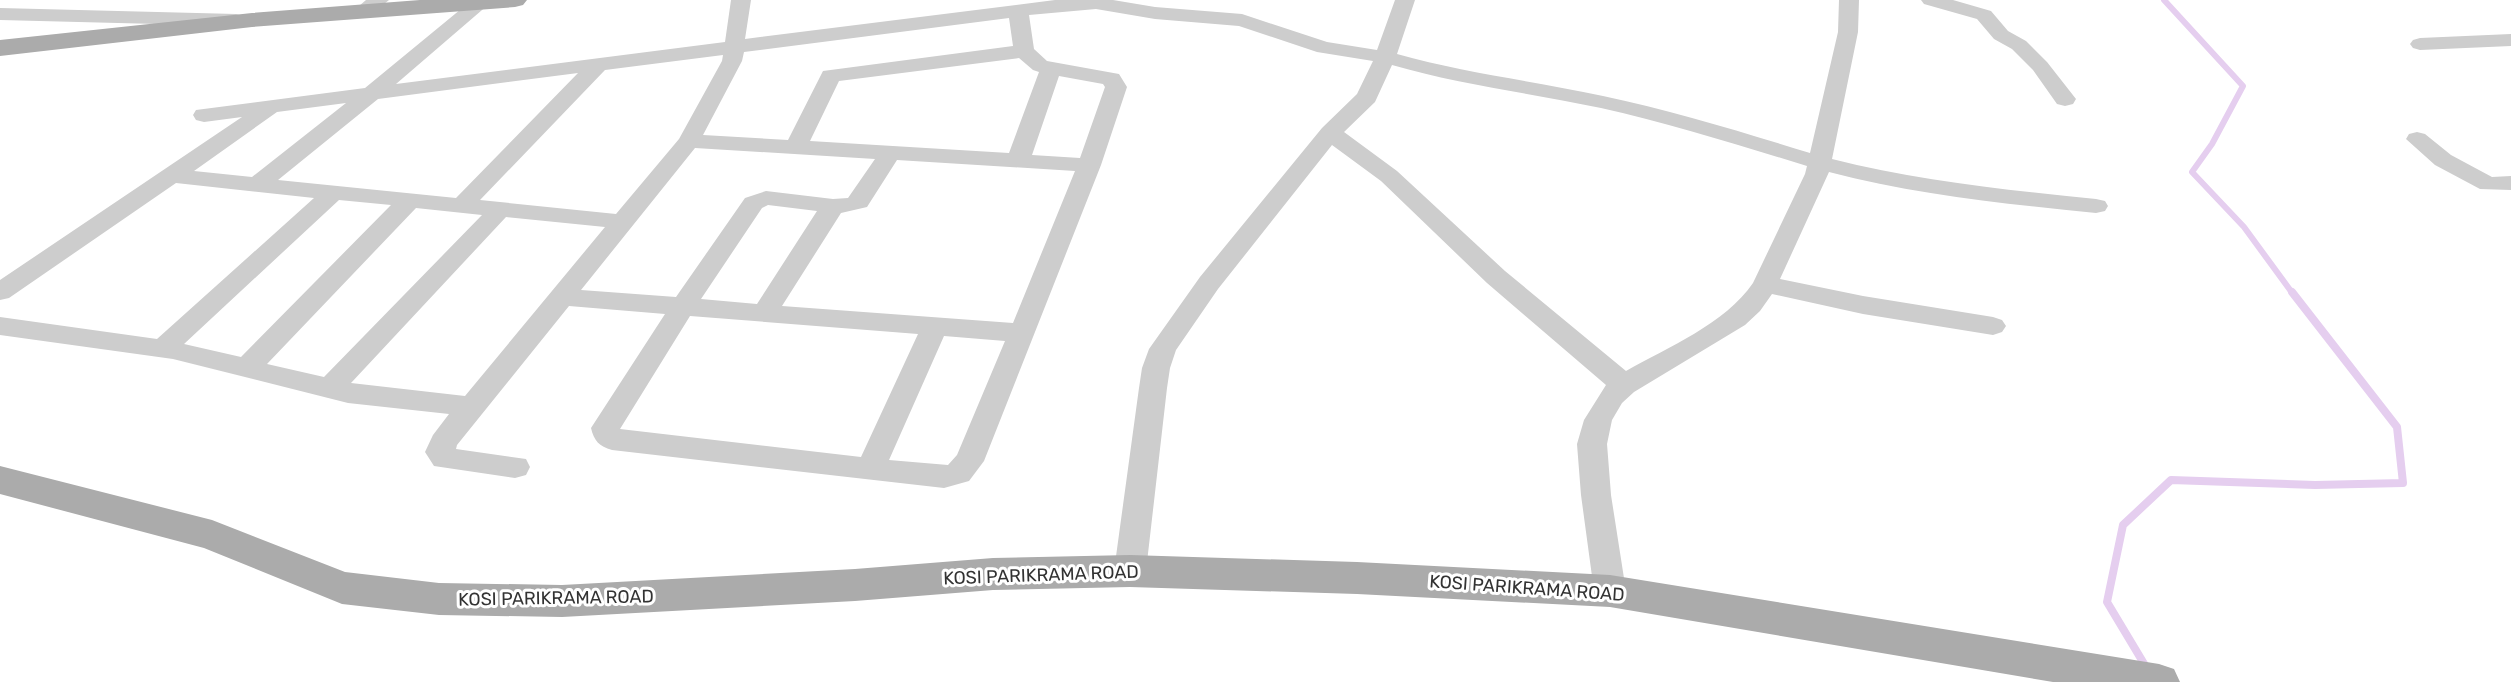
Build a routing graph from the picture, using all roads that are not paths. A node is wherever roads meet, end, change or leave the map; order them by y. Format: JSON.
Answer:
{"nodes":[{"id":1,"x":90,"y":0,"type":"edge"},
{"id":2,"x":515,"y":0,"type":"edge"},
{"id":3,"x":741,"y":0,"type":"edge"},
{"id":4,"x":1405,"y":0,"type":"edge"},
{"id":5,"x":1849,"y":0,"type":"edge"},
{"id":6,"x":1931,"y":0,"type":"edge"},
{"id":7,"x":468,"y":3,"type":"edge"},
{"id":8,"x":371,"y":6,"type":"edge"},
{"id":9,"x":1018,"y":11,"type":"junction"},
{"id":10,"x":0,"y":14,"type":"edge"},
{"id":11,"x":73,"y":15,"type":"junction"},
{"id":12,"x":252,"y":20,"type":"junction"},
{"id":13,"x":848,"y":32,"type":"junction"},
{"id":14,"x":2511,"y":40,"type":"edge"},
{"id":15,"x":2420,"y":44,"type":"dead end"},
{"id":16,"x":733,"y":45,"type":"junction"},
{"id":17,"x":0,"y":48,"type":"edge"},
{"id":18,"x":1024,"y":51,"type":"junction"},
{"id":19,"x":1385,"y":57,"type":"junction"},
{"id":20,"x":600,"y":63,"type":"junction"},
{"id":21,"x":1051,"y":68,"type":"junction"},
{"id":22,"x":831,"y":76,"type":"junction"},
{"id":23,"x":373,"y":93,"type":"junction"},
{"id":24,"x":2065,"y":99,"type":"dead end"},
{"id":25,"x":272,"y":106,"type":"junction"},
{"id":26,"x":204,"y":115,"type":"dead end"},
{"id":27,"x":1330,"y":133,"type":"junction"},
{"id":28,"x":2417,"y":139,"type":"dead end"},
{"id":29,"x":689,"y":141,"type":"junction"},
{"id":30,"x":796,"y":146,"type":"junction"},
{"id":31,"x":891,"y":153,"type":"junction"},
{"id":32,"x":1018,"y":161,"type":"junction"},
{"id":33,"x":1820,"y":163,"type":"junction"},
{"id":34,"x":1089,"y":165,"type":"junction"},
{"id":35,"x":172,"y":176,"type":"junction"},
{"id":36,"x":2511,"y":183,"type":"edge"},
{"id":37,"x":256,"y":185,"type":"junction"},
{"id":38,"x":332,"y":194,"type":"junction"},
{"id":39,"x":411,"y":200,"type":"junction"},
{"id":40,"x":461,"y":206,"type":"junction"},
{"id":41,"x":833,"y":206,"type":"junction"},
{"id":42,"x":2096,"y":206,"type":"dead end"},
{"id":43,"x":500,"y":210,"type":"junction"},
{"id":44,"x":624,"y":222,"type":"junction"},
{"id":45,"x":1765,"y":284,"type":"junction"},
{"id":46,"x":0,"y":292,"type":"edge"},
{"id":47,"x":563,"y":297,"type":"junction"},
{"id":48,"x":683,"y":306,"type":"junction"},
{"id":49,"x":764,"y":313,"type":"junction"},
{"id":50,"x":0,"y":326,"type":"edge"},
{"id":51,"x":935,"y":326,"type":"junction"},
{"id":52,"x":1993,"y":326,"type":"dead end"},
{"id":53,"x":1022,"y":333,"type":"junction"},
{"id":54,"x":162,"y":349,"type":"junction"},
{"id":55,"x":246,"y":368,"type":"junction"},
{"id":56,"x":1624,"y":385,"type":"junction"},
{"id":57,"x":330,"y":388,"type":"junction"},
{"id":58,"x":473,"y":407,"type":"junction"},
{"id":59,"x":514,"y":467,"type":"dead end"},
{"id":60,"x":870,"y":468,"type":"junction"},
{"id":61,"x":5,"y":487,"type":"edge"},
{"id":62,"x":1130,"y":571,"type":"junction"},
{"id":63,"x":1610,"y":591,"type":"junction"},
{"id":64,"x":2159,"y":682,"type":"edge"}],
"edges":[{"from":1,"to":11,"type":"street"},
{"from":2,"to":7,"type":"main road"},
{"from":3,"to":16,"type":"street"},
{"from":4,"to":19,"type":"street"},
{"from":5,"to":33,"type":"street"},
{"from":6,"to":24,"type":"street"},
{"from":7,"to":8,"type":"main road"},
{"from":7,"to":23,"type":"street"},
{"from":8,"to":12,"type":"main road"},
{"from":9,"to":13,"type":"street"},
{"from":9,"to":18,"type":"street"},
{"from":9,"to":19,"type":"street"},
{"from":10,"to":11,"type":"street"},
{"from":11,"to":12,"type":"street"},
{"from":12,"to":17,"type":"main road"},
{"from":13,"to":16,"type":"street"},
{"from":13,"to":22,"type":"street"},
{"from":14,"to":15,"type":"street"},
{"from":16,"to":20,"type":"street"},
{"from":16,"to":29,"type":"street"},
{"from":18,"to":21,"type":"street"},
{"from":18,"to":22,"type":"street"},
{"from":19,"to":27,"type":"street"},
{"from":19,"to":33,"type":"street"},
{"from":20,"to":23,"type":"street"},
{"from":20,"to":40,"type":"street"},
{"from":21,"to":32,"type":"street"},
{"from":21,"to":34,"type":"street"},
{"from":22,"to":30,"type":"street"},
{"from":23,"to":25,"type":"street"},
{"from":23,"to":37,"type":"street"},
{"from":25,"to":26,"type":"street"},
{"from":25,"to":35,"type":"street"},
{"from":27,"to":56,"type":"street"},
{"from":27,"to":62,"type":"street"},
{"from":28,"to":36,"type":"street"},
{"from":29,"to":30,"type":"street"},
{"from":29,"to":44,"type":"street"},
{"from":30,"to":31,"type":"street"},
{"from":31,"to":32,"type":"street"},
{"from":31,"to":41,"type":"street"},
{"from":32,"to":34,"type":"street"},
{"from":33,"to":42,"type":"street"},
{"from":33,"to":45,"type":"street"},
{"from":34,"to":53,"type":"street"},
{"from":35,"to":37,"type":"street"},
{"from":35,"to":46,"type":"street"},
{"from":37,"to":38,"type":"street"},
{"from":38,"to":39,"type":"street"},
{"from":38,"to":54,"type":"street"},
{"from":39,"to":40,"type":"street"},
{"from":39,"to":55,"type":"street"},
{"from":40,"to":43,"type":"street"},
{"from":41,"to":48,"type":"street"},
{"from":41,"to":49,"type":"street"},
{"from":43,"to":44,"type":"street"},
{"from":43,"to":57,"type":"street"},
{"from":44,"to":47,"type":"street"},
{"from":45,"to":52,"type":"street"},
{"from":45,"to":56,"type":"street"},
{"from":47,"to":48,"type":"street"},
{"from":47,"to":58,"type":"street"},
{"from":48,"to":49,"type":"street"},
{"from":48,"to":60,"type":"street"},
{"from":49,"to":51,"type":"street"},
{"from":50,"to":54,"type":"street"},
{"from":51,"to":53,"type":"street"},
{"from":51,"to":60,"type":"street"},
{"from":53,"to":60,"type":"street"},
{"from":54,"to":55,"type":"street"},
{"from":55,"to":57,"type":"street"},
{"from":56,"to":63,"type":"street"},
{"from":57,"to":58,"type":"street"},
{"from":58,"to":59,"type":"street"},
{"from":61,"to":62,"type":"main road","name":"KOSI PARIKRAMA ROAD"},
{"from":62,"to":63,"type":"main road","name":"KOSI PARIKRAMA ROAD"},
{"from":63,"to":64,"type":"main road","name":"KOSI PARIKRAMA ROAD"}]}
